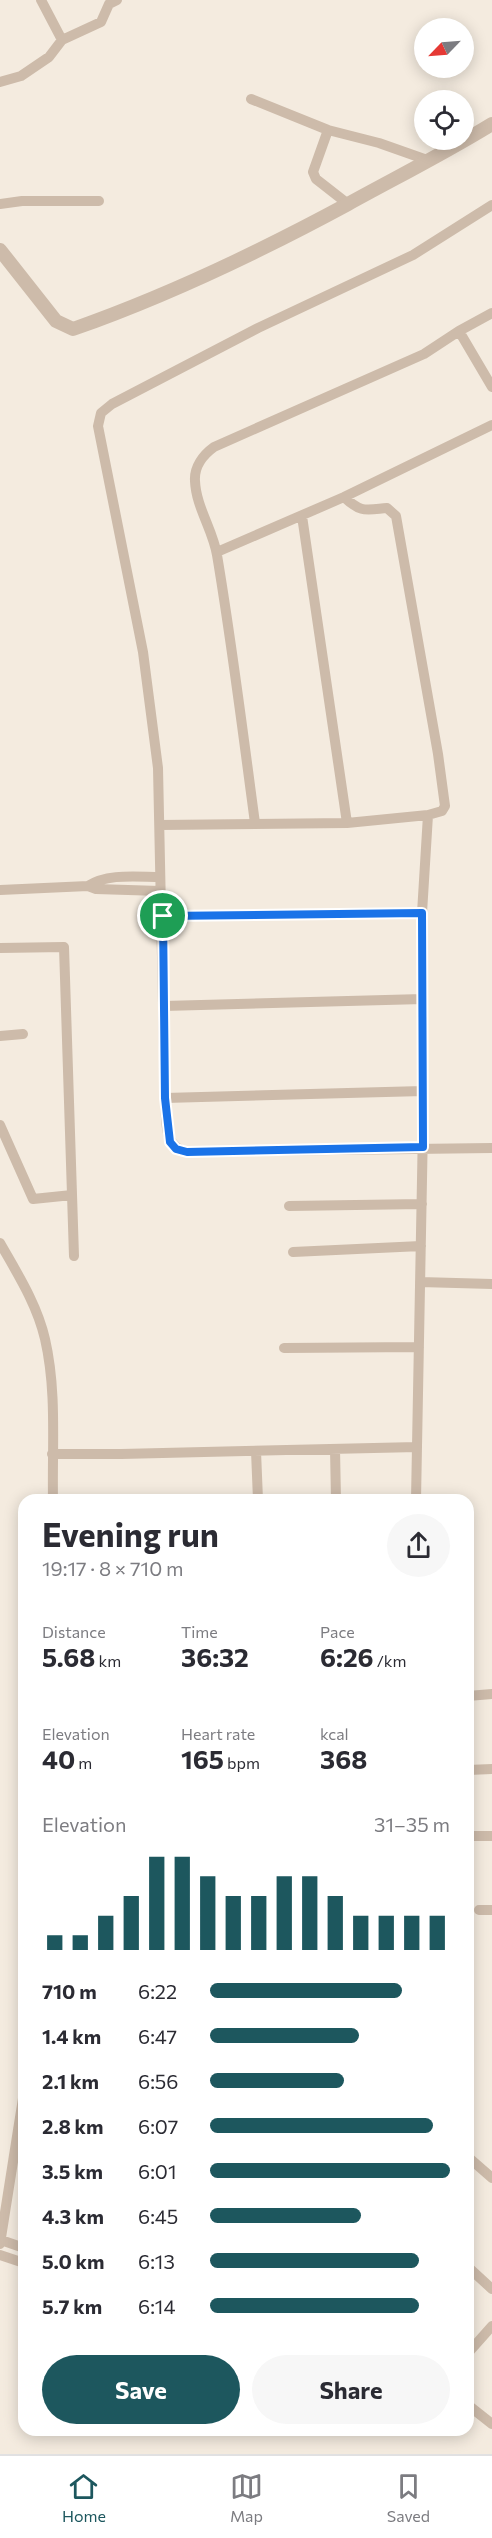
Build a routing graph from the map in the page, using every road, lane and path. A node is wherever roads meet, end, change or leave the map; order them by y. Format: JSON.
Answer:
{"nodes":[{"id":1,"x":41,"y":0,"type":"edge"},
{"id":2,"x":117,"y":0,"type":"edge"},
{"id":3,"x":62,"y":40,"type":"junction"},
{"id":4,"x":0,"y":82,"type":"edge"},
{"id":5,"x":251,"y":99,"type":"dead end"},
{"id":6,"x":492,"y":123,"type":"edge"},
{"id":7,"x":328,"y":130,"type":"junction"},
{"id":8,"x":430,"y":161,"type":"junction"},
{"id":9,"x":99,"y":201,"type":"dead end"},
{"id":10,"x":0,"y":204,"type":"edge"},
{"id":11,"x":348,"y":204,"type":"junction"},
{"id":12,"x":492,"y":205,"type":"edge"},
{"id":13,"x":0,"y":250,"type":"edge"},
{"id":14,"x":492,"y":313,"type":"edge"},
{"id":15,"x":459,"y":331,"type":"junction"},
{"id":16,"x":492,"y":387,"type":"edge"},
{"id":17,"x":492,"y":425,"type":"edge"},
{"id":18,"x":345,"y":497,"type":"junction"},
{"id":19,"x":302,"y":516,"type":"junction"},
{"id":20,"x":217,"y":552,"type":"junction"},
{"id":21,"x":428,"y":815,"type":"junction"},
{"id":22,"x":255,"y":823,"type":"junction"},
{"id":23,"x":347,"y":823,"type":"junction"},
{"id":24,"x":160,"y":825,"type":"junction"},
{"id":25,"x":160,"y":877,"type":"junction"},
{"id":26,"x":88,"y":886,"type":"junction"},
{"id":27,"x":0,"y":890,"type":"edge"},
{"id":28,"x":160,"y":891,"type":"junction"},
{"id":29,"x":422,"y":913,"type":"junction"},
{"id":30,"x":163,"y":916,"type":"junction"},
{"id":31,"x":0,"y":948,"type":"edge"},
{"id":32,"x":423,"y":999,"type":"junction"},
{"id":33,"x":164,"y":1006,"type":"junction"},
{"id":34,"x":23,"y":1034,"type":"dead end"},
{"id":35,"x":0,"y":1036,"type":"edge"},
{"id":36,"x":423,"y":1090,"type":"junction"},
{"id":37,"x":165,"y":1098,"type":"junction"},
{"id":38,"x":0,"y":1125,"type":"edge"},
{"id":39,"x":423,"y":1147,"type":"junction"},
{"id":40,"x":492,"y":1148,"type":"edge"},
{"id":41,"x":72,"y":1195,"type":"junction"},
{"id":42,"x":422,"y":1204,"type":"junction"},
{"id":43,"x":289,"y":1206,"type":"dead end"},
{"id":44,"x":0,"y":1243,"type":"edge"},
{"id":45,"x":421,"y":1246,"type":"junction"},
{"id":46,"x":293,"y":1252,"type":"dead end"},
{"id":47,"x":74,"y":1256,"type":"dead end"},
{"id":48,"x":420,"y":1282,"type":"junction"},
{"id":49,"x":492,"y":1284,"type":"edge"},
{"id":50,"x":419,"y":1347,"type":"junction"},
{"id":51,"x":284,"y":1348,"type":"dead end"},
{"id":52,"x":417,"y":1447,"type":"junction"},
{"id":53,"x":335,"y":1449,"type":"junction"},
{"id":54,"x":256,"y":1451,"type":"junction"},
{"id":55,"x":52,"y":1454,"type":"junction"},
{"id":56,"x":53,"y":1494,"type":"edge"},
{"id":57,"x":258,"y":1494,"type":"edge"},
{"id":58,"x":336,"y":1494,"type":"edge"},
{"id":59,"x":416,"y":1494,"type":"edge"},
{"id":60,"x":492,"y":1694,"type":"edge"},
{"id":61,"x":474,"y":1696,"type":"edge"},
{"id":62,"x":492,"y":1768,"type":"edge"},
{"id":63,"x":474,"y":1770,"type":"edge"},
{"id":64,"x":474,"y":1836,"type":"edge"},
{"id":65,"x":492,"y":1836,"type":"edge"},
{"id":66,"x":479,"y":1910,"type":"dead end"},
{"id":67,"x":492,"y":1910,"type":"edge"},
{"id":68,"x":18,"y":2130,"type":"edge"},
{"id":69,"x":474,"y":2162,"type":"edge"},
{"id":70,"x":492,"y":2178,"type":"edge"},
{"id":71,"x":0,"y":2242,"type":"edge"},
{"id":72,"x":18,"y":2246,"type":"edge"},
{"id":73,"x":0,"y":2255,"type":"edge"},
{"id":74,"x":18,"y":2261,"type":"edge"},
{"id":75,"x":474,"y":2272,"type":"edge"},
{"id":76,"x":492,"y":2289,"type":"edge"},
{"id":77,"x":492,"y":2326,"type":"edge"},
{"id":78,"x":474,"y":2346,"type":"edge"},
{"id":79,"x":474,"y":2410,"type":"edge"},
{"id":80,"x":492,"y":2424,"type":"edge"}],
"edges":[{"from":1,"to":3,"type":"street"},
{"from":2,"to":3,"type":"street"},
{"from":3,"to":4,"type":"street"},
{"from":5,"to":7,"type":"street"},
{"from":6,"to":8,"type":"street"},
{"from":7,"to":8,"type":"street"},
{"from":7,"to":11,"type":"street"},
{"from":8,"to":11,"type":"street"},
{"from":9,"to":10,"type":"street"},
{"from":11,"to":13,"type":"street"},
{"from":12,"to":24,"type":"street"},
{"from":14,"to":15,"type":"street"},
{"from":15,"to":16,"type":"street"},
{"from":15,"to":20,"type":"street"},
{"from":17,"to":18,"type":"street"},
{"from":18,"to":19,"type":"street"},
{"from":18,"to":21,"type":"street"},
{"from":19,"to":20,"type":"street"},
{"from":19,"to":23,"type":"street"},
{"from":20,"to":22,"type":"street"},
{"from":21,"to":23,"type":"street"},
{"from":21,"to":29,"type":"street"},
{"from":22,"to":23,"type":"street"},
{"from":22,"to":24,"type":"street"},
{"from":24,"to":25,"type":"street"},
{"from":25,"to":26,"type":"street"},
{"from":25,"to":28,"type":"street"},
{"from":26,"to":27,"type":"street"},
{"from":26,"to":28,"type":"street"},
{"from":28,"to":30,"type":"street"},
{"from":29,"to":30,"type":"street"},
{"from":29,"to":32,"type":"street"},
{"from":30,"to":33,"type":"street"},
{"from":31,"to":41,"type":"street"},
{"from":32,"to":33,"type":"street"},
{"from":32,"to":36,"type":"street"},
{"from":33,"to":37,"type":"street"},
{"from":34,"to":35,"type":"street"},
{"from":36,"to":37,"type":"street"},
{"from":36,"to":39,"type":"street"},
{"from":37,"to":39,"type":"street"},
{"from":38,"to":41,"type":"street"},
{"from":39,"to":40,"type":"street"},
{"from":39,"to":42,"type":"street"},
{"from":41,"to":47,"type":"street"},
{"from":42,"to":43,"type":"street"},
{"from":42,"to":45,"type":"street"},
{"from":44,"to":55,"type":"street"},
{"from":45,"to":46,"type":"street"},
{"from":45,"to":48,"type":"street"},
{"from":48,"to":49,"type":"street"},
{"from":48,"to":50,"type":"street"},
{"from":50,"to":51,"type":"street"},
{"from":50,"to":52,"type":"street"},
{"from":52,"to":53,"type":"street"},
{"from":52,"to":59,"type":"street"},
{"from":53,"to":54,"type":"street"},
{"from":53,"to":58,"type":"street"},
{"from":54,"to":55,"type":"street"},
{"from":54,"to":57,"type":"street"},
{"from":55,"to":56,"type":"street"},
{"from":60,"to":61,"type":"street"},
{"from":62,"to":63,"type":"street"},
{"from":64,"to":65,"type":"street"},
{"from":66,"to":67,"type":"street"},
{"from":68,"to":71,"type":"street"},
{"from":69,"to":70,"type":"street"},
{"from":71,"to":72,"type":"street"},
{"from":73,"to":74,"type":"street"},
{"from":75,"to":76,"type":"street"},
{"from":77,"to":78,"type":"street"},
{"from":79,"to":80,"type":"street"}]}
